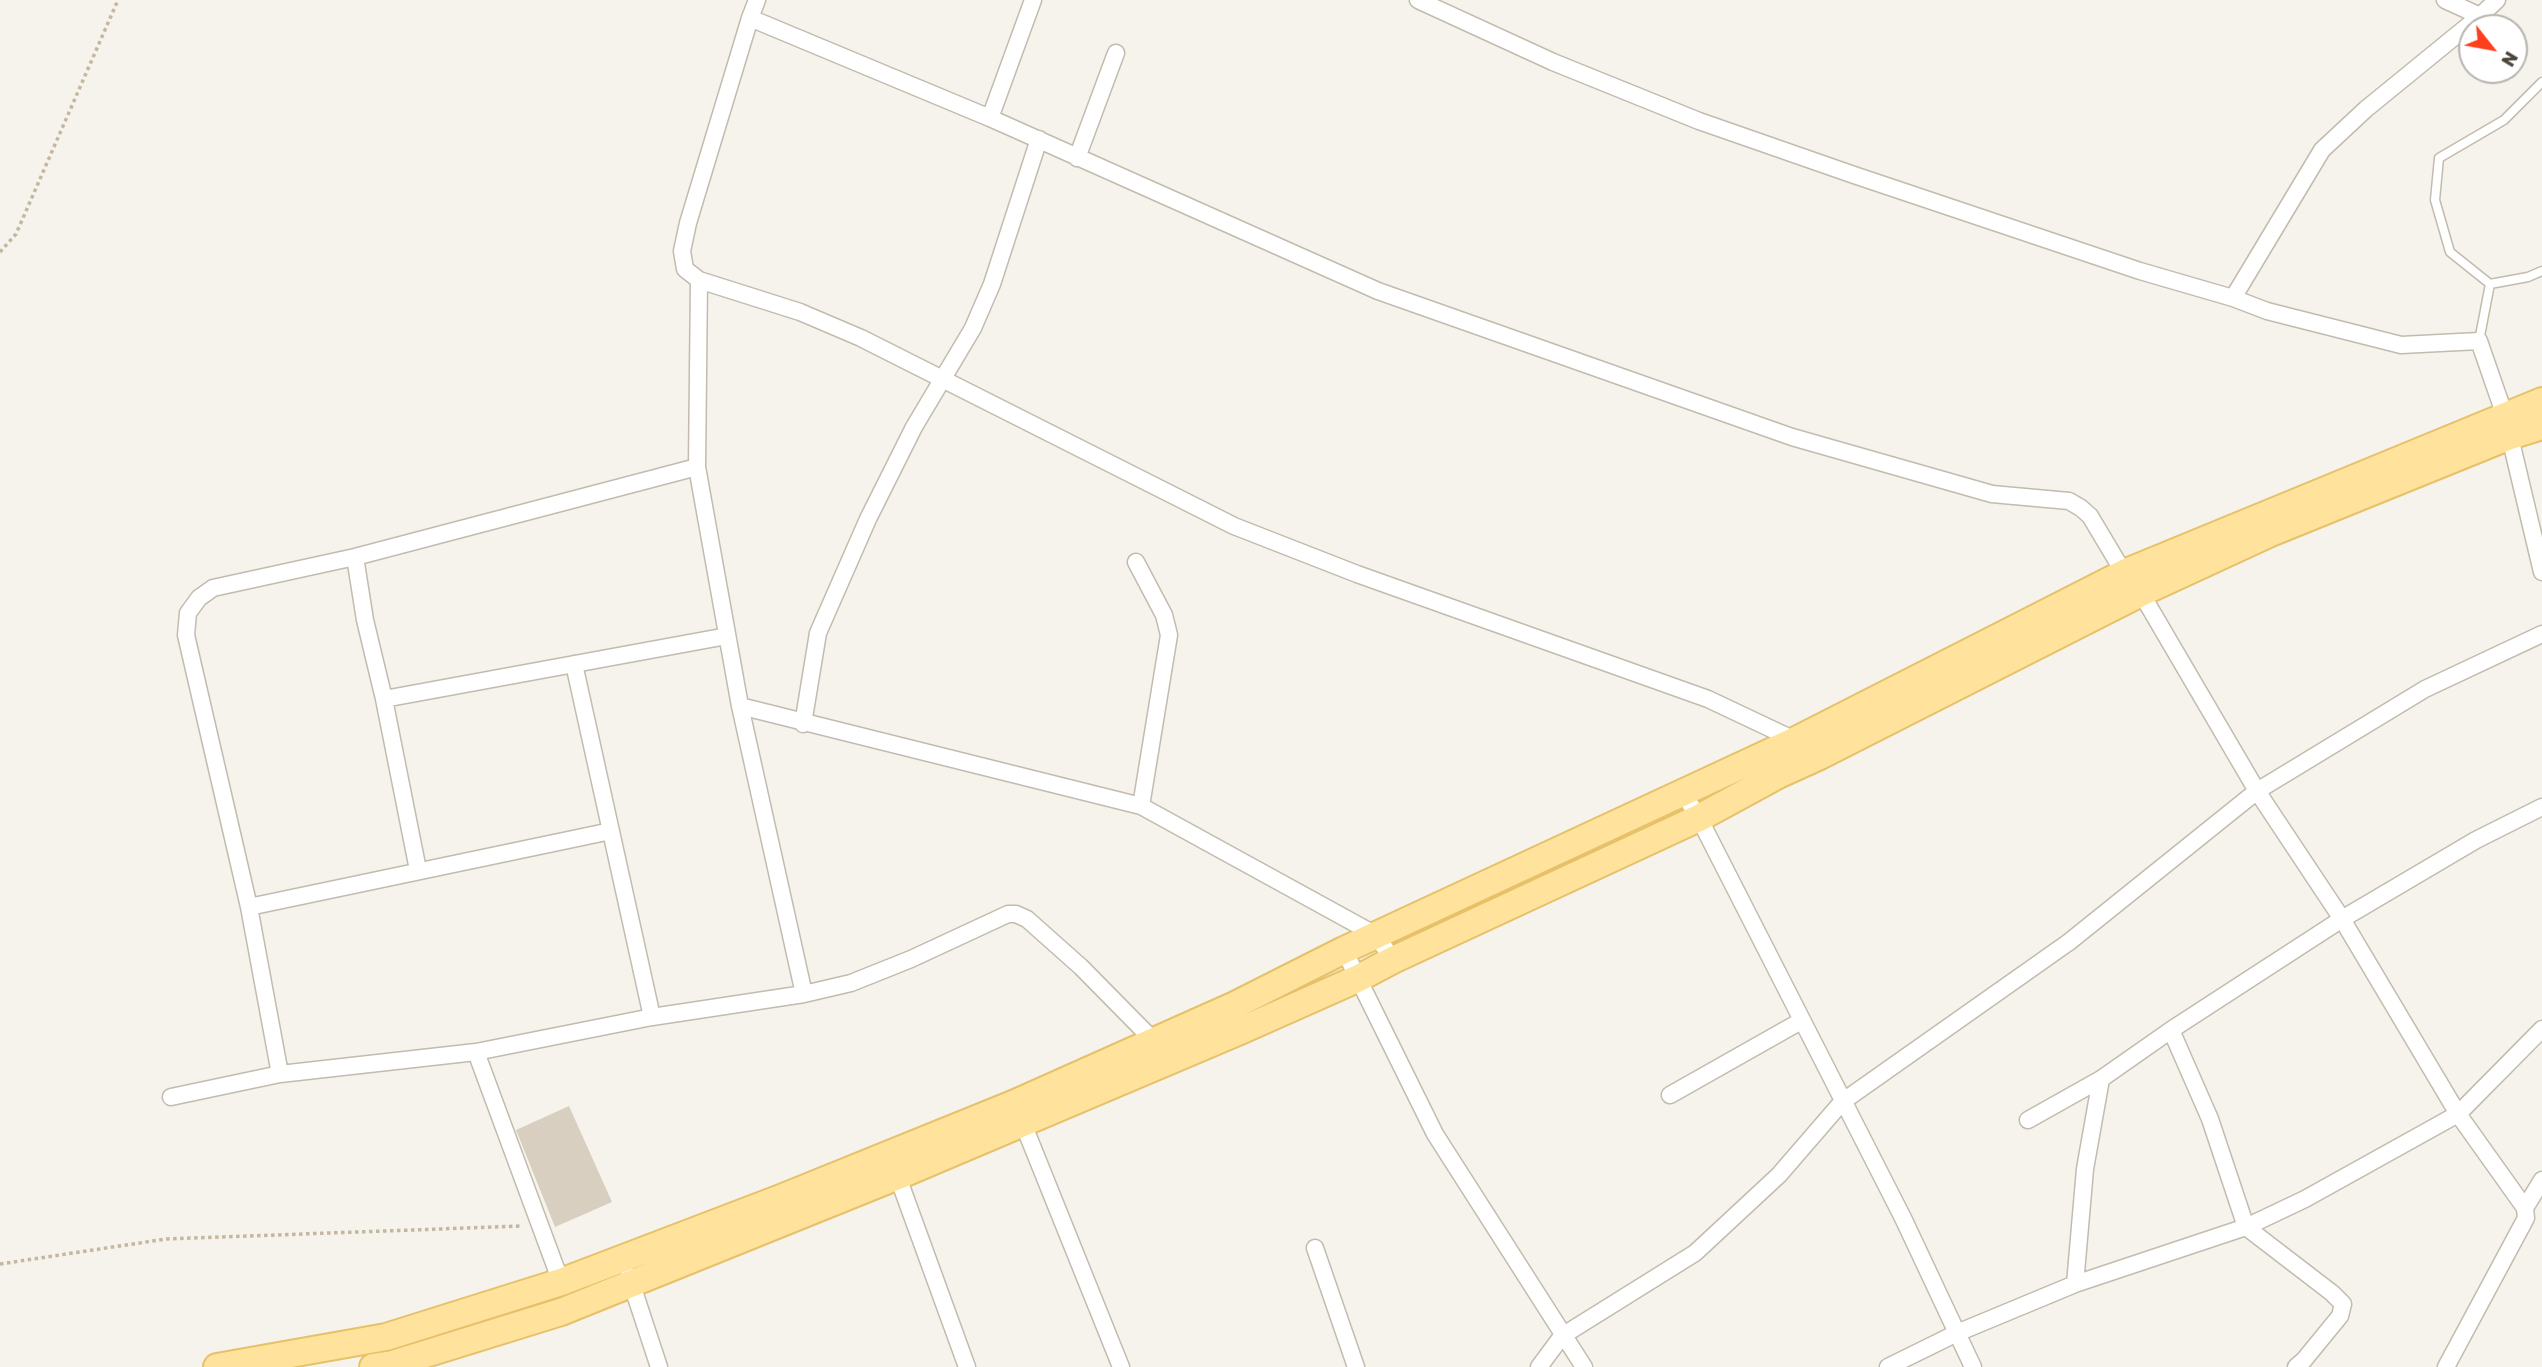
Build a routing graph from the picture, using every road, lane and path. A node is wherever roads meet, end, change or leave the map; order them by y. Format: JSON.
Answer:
{"nodes":[{"id":1,"x":118,"y":0,"type":"edge"},
{"id":2,"x":757,"y":0,"type":"edge"},
{"id":3,"x":1033,"y":0,"type":"edge"},
{"id":4,"x":1418,"y":0,"type":"edge"},
{"id":5,"x":2445,"y":0,"type":"edge"},
{"id":6,"x":2497,"y":0,"type":"edge"},
{"id":7,"x":2476,"y":14,"type":"edge"},
{"id":8,"x":2482,"y":14,"type":"edge"},
{"id":9,"x":750,"y":18,"type":"junction"},
{"id":10,"x":2458,"y":34,"type":"edge"},
{"id":11,"x":1115,"y":52,"type":"dead end"},
{"id":12,"x":2542,"y":82,"type":"edge"},
{"id":13,"x":990,"y":118,"type":"junction"},
{"id":14,"x":1038,"y":139,"type":"junction"},
{"id":15,"x":1077,"y":158,"type":"junction"},
{"id":16,"x":0,"y":252,"type":"edge"},
{"id":17,"x":2542,"y":271,"type":"edge"},
{"id":18,"x":699,"y":280,"type":"junction"},
{"id":19,"x":2490,"y":284,"type":"junction"},
{"id":20,"x":2233,"y":298,"type":"junction"},
{"id":21,"x":2479,"y":341,"type":"junction"},
{"id":22,"x":943,"y":379,"type":"junction"},
{"id":23,"x":2542,"y":401,"type":"edge"},
{"id":24,"x":2507,"y":426,"type":"junction"},
{"id":25,"x":2542,"y":426,"type":"edge"},
{"id":26,"x":697,"y":467,"type":"junction"},
{"id":27,"x":355,"y":557,"type":"junction"},
{"id":28,"x":1136,"y":562,"type":"dead end"},
{"id":29,"x":2542,"y":572,"type":"edge"},
{"id":30,"x":2133,"y":583,"type":"junction"},
{"id":31,"x":2542,"y":635,"type":"edge"},
{"id":32,"x":727,"y":636,"type":"junction"},
{"id":33,"x":574,"y":664,"type":"junction"},
{"id":34,"x":384,"y":699,"type":"junction"},
{"id":35,"x":740,"y":706,"type":"junction"},
{"id":36,"x":803,"y":724,"type":"junction"},
{"id":37,"x":1797,"y":740,"type":"junction"},
{"id":38,"x":1820,"y":757,"type":"junction"},
{"id":39,"x":2257,"y":791,"type":"junction"},
{"id":40,"x":1683,"y":793,"type":"junction"},
{"id":41,"x":1141,"y":806,"type":"junction"},
{"id":42,"x":2542,"y":807,"type":"edge"},
{"id":43,"x":1699,"y":818,"type":"junction"},
{"id":44,"x":611,"y":831,"type":"junction"},
{"id":45,"x":418,"y":870,"type":"junction"},
{"id":46,"x":249,"y":907,"type":"junction"},
{"id":47,"x":2342,"y":919,"type":"junction"},
{"id":48,"x":1376,"y":935,"type":"junction"},
{"id":49,"x":1344,"y":950,"type":"junction"},
{"id":50,"x":1393,"y":960,"type":"junction"},
{"id":51,"x":1359,"y":978,"type":"junction"},
{"id":52,"x":804,"y":994,"type":"junction"},
{"id":53,"x":652,"y":1017,"type":"junction"},
{"id":54,"x":1237,"y":1018,"type":"junction"},
{"id":55,"x":1801,"y":1021,"type":"junction"},
{"id":56,"x":2542,"y":1029,"type":"edge"},
{"id":57,"x":2171,"y":1030,"type":"junction"},
{"id":58,"x":1158,"y":1051,"type":"junction"},
{"id":59,"x":476,"y":1052,"type":"junction"},
{"id":60,"x":280,"y":1074,"type":"junction"},
{"id":61,"x":2101,"y":1079,"type":"junction"},
{"id":62,"x":1670,"y":1095,"type":"dead end"},
{"id":63,"x":171,"y":1097,"type":"dead end"},
{"id":64,"x":1843,"y":1102,"type":"junction"},
{"id":65,"x":1018,"y":1113,"type":"junction"},
{"id":66,"x":2458,"y":1114,"type":"junction"},
{"id":67,"x":2028,"y":1120,"type":"dead end"},
{"id":68,"x":893,"y":1165,"type":"junction"},
{"id":69,"x":2542,"y":1180,"type":"edge"},
{"id":70,"x":2525,"y":1208,"type":"junction"},
{"id":71,"x":541,"y":1225,"type":"junction"},
{"id":72,"x":2246,"y":1227,"type":"junction"},
{"id":73,"x":1315,"y":1248,"type":"dead end"},
{"id":74,"x":0,"y":1264,"type":"edge"},
{"id":75,"x":628,"y":1271,"type":"junction"},
{"id":76,"x":561,"y":1282,"type":"junction"},
{"id":77,"x":2075,"y":1284,"type":"junction"},
{"id":78,"x":1956,"y":1334,"type":"junction"},
{"id":79,"x":1562,"y":1336,"type":"junction"},
{"id":80,"x":386,"y":1338,"type":"junction"},
{"id":81,"x":386,"y":1366,"type":"edge"},
{"id":82,"x":218,"y":1367,"type":"edge"},
{"id":83,"x":659,"y":1367,"type":"edge"},
{"id":84,"x":967,"y":1367,"type":"edge"},
{"id":85,"x":1121,"y":1367,"type":"edge"},
{"id":86,"x":1356,"y":1367,"type":"edge"},
{"id":87,"x":1539,"y":1367,"type":"edge"},
{"id":88,"x":1584,"y":1367,"type":"edge"},
{"id":89,"x":1888,"y":1367,"type":"edge"},
{"id":90,"x":1973,"y":1367,"type":"edge"},
{"id":91,"x":2295,"y":1367,"type":"edge"},
{"id":92,"x":2446,"y":1367,"type":"edge"}],
"edges":[{"from":1,"to":16,"type":"path"},
{"from":2,"to":9,"type":"street"},
{"from":3,"to":13,"type":"street"},
{"from":4,"to":20,"type":"street"},
{"from":5,"to":7,"type":"street"},
{"from":6,"to":8,"type":"street"},
{"from":9,"to":13,"type":"street"},
{"from":9,"to":18,"type":"street"},
{"from":10,"to":20,"type":"street"},
{"from":11,"to":15,"type":"street"},
{"from":12,"to":19,"type":"lane"},
{"from":13,"to":14,"type":"street"},
{"from":14,"to":15,"type":"street"},
{"from":14,"to":22,"type":"street"},
{"from":15,"to":30,"type":"street"},
{"from":17,"to":19,"type":"lane"},
{"from":18,"to":22,"type":"street"},
{"from":18,"to":26,"type":"street"},
{"from":19,"to":21,"type":"lane"},
{"from":20,"to":21,"type":"street"},
{"from":21,"to":24,"type":"street"},
{"from":22,"to":36,"type":"street"},
{"from":22,"to":37,"type":"street"},
{"from":23,"to":24,"type":"main road"},
{"from":24,"to":25,"type":"main road"},
{"from":24,"to":29,"type":"street"},
{"from":24,"to":30,"type":"main road"},
{"from":26,"to":27,"type":"street"},
{"from":26,"to":32,"type":"street"},
{"from":27,"to":34,"type":"street"},
{"from":27,"to":46,"type":"street"},
{"from":28,"to":41,"type":"street"},
{"from":30,"to":37,"type":"main road"},
{"from":30,"to":38,"type":"main road"},
{"from":30,"to":39,"type":"street"},
{"from":31,"to":39,"type":"street"},
{"from":32,"to":33,"type":"street"},
{"from":32,"to":35,"type":"street"},
{"from":33,"to":34,"type":"street"},
{"from":33,"to":44,"type":"street"},
{"from":34,"to":45,"type":"street"},
{"from":35,"to":36,"type":"street"},
{"from":35,"to":52,"type":"street"},
{"from":36,"to":41,"type":"street"},
{"from":37,"to":38,"type":"street"},
{"from":37,"to":40,"type":"main road"},
{"from":38,"to":43,"type":"main road"},
{"from":39,"to":47,"type":"street"},
{"from":39,"to":64,"type":"street"},
{"from":40,"to":43,"type":"street"},
{"from":40,"to":48,"type":"main road"},
{"from":41,"to":48,"type":"street"},
{"from":42,"to":47,"type":"street"},
{"from":43,"to":50,"type":"main road"},
{"from":43,"to":55,"type":"street"},
{"from":44,"to":45,"type":"street"},
{"from":44,"to":53,"type":"street"},
{"from":45,"to":46,"type":"street"},
{"from":46,"to":60,"type":"street"},
{"from":47,"to":57,"type":"street"},
{"from":47,"to":66,"type":"street"},
{"from":48,"to":49,"type":"main road"},
{"from":48,"to":50,"type":"street"},
{"from":49,"to":51,"type":"street"},
{"from":49,"to":54,"type":"main road"},
{"from":50,"to":51,"type":"main road"},
{"from":51,"to":54,"type":"main road"},
{"from":51,"to":79,"type":"street"},
{"from":52,"to":53,"type":"street"},
{"from":52,"to":58,"type":"street"},
{"from":53,"to":59,"type":"street"},
{"from":54,"to":58,"type":"main road"},
{"from":55,"to":62,"type":"street"},
{"from":55,"to":64,"type":"street"},
{"from":56,"to":66,"type":"street"},
{"from":57,"to":61,"type":"street"},
{"from":57,"to":72,"type":"street"},
{"from":58,"to":65,"type":"main road"},
{"from":59,"to":60,"type":"street"},
{"from":59,"to":71,"type":"street"},
{"from":60,"to":63,"type":"street"},
{"from":61,"to":67,"type":"street"},
{"from":61,"to":77,"type":"street"},
{"from":64,"to":78,"type":"street"},
{"from":64,"to":79,"type":"street"},
{"from":65,"to":68,"type":"main road"},
{"from":65,"to":85,"type":"street"},
{"from":66,"to":70,"type":"street"},
{"from":66,"to":72,"type":"street"},
{"from":68,"to":75,"type":"main road"},
{"from":68,"to":84,"type":"street"},
{"from":69,"to":70,"type":"street"},
{"from":70,"to":92,"type":"street"},
{"from":71,"to":74,"type":"path"},
{"from":71,"to":76,"type":"street"},
{"from":72,"to":77,"type":"street"},
{"from":72,"to":91,"type":"street"},
{"from":73,"to":86,"type":"street"},
{"from":75,"to":76,"type":"main road"},
{"from":75,"to":81,"type":"main road"},
{"from":75,"to":83,"type":"street"},
{"from":76,"to":80,"type":"main road"},
{"from":77,"to":78,"type":"street"},
{"from":78,"to":89,"type":"street"},
{"from":78,"to":90,"type":"street"},
{"from":79,"to":87,"type":"street"},
{"from":79,"to":88,"type":"street"},
{"from":80,"to":81,"type":"street"},
{"from":80,"to":82,"type":"main road"}]}
